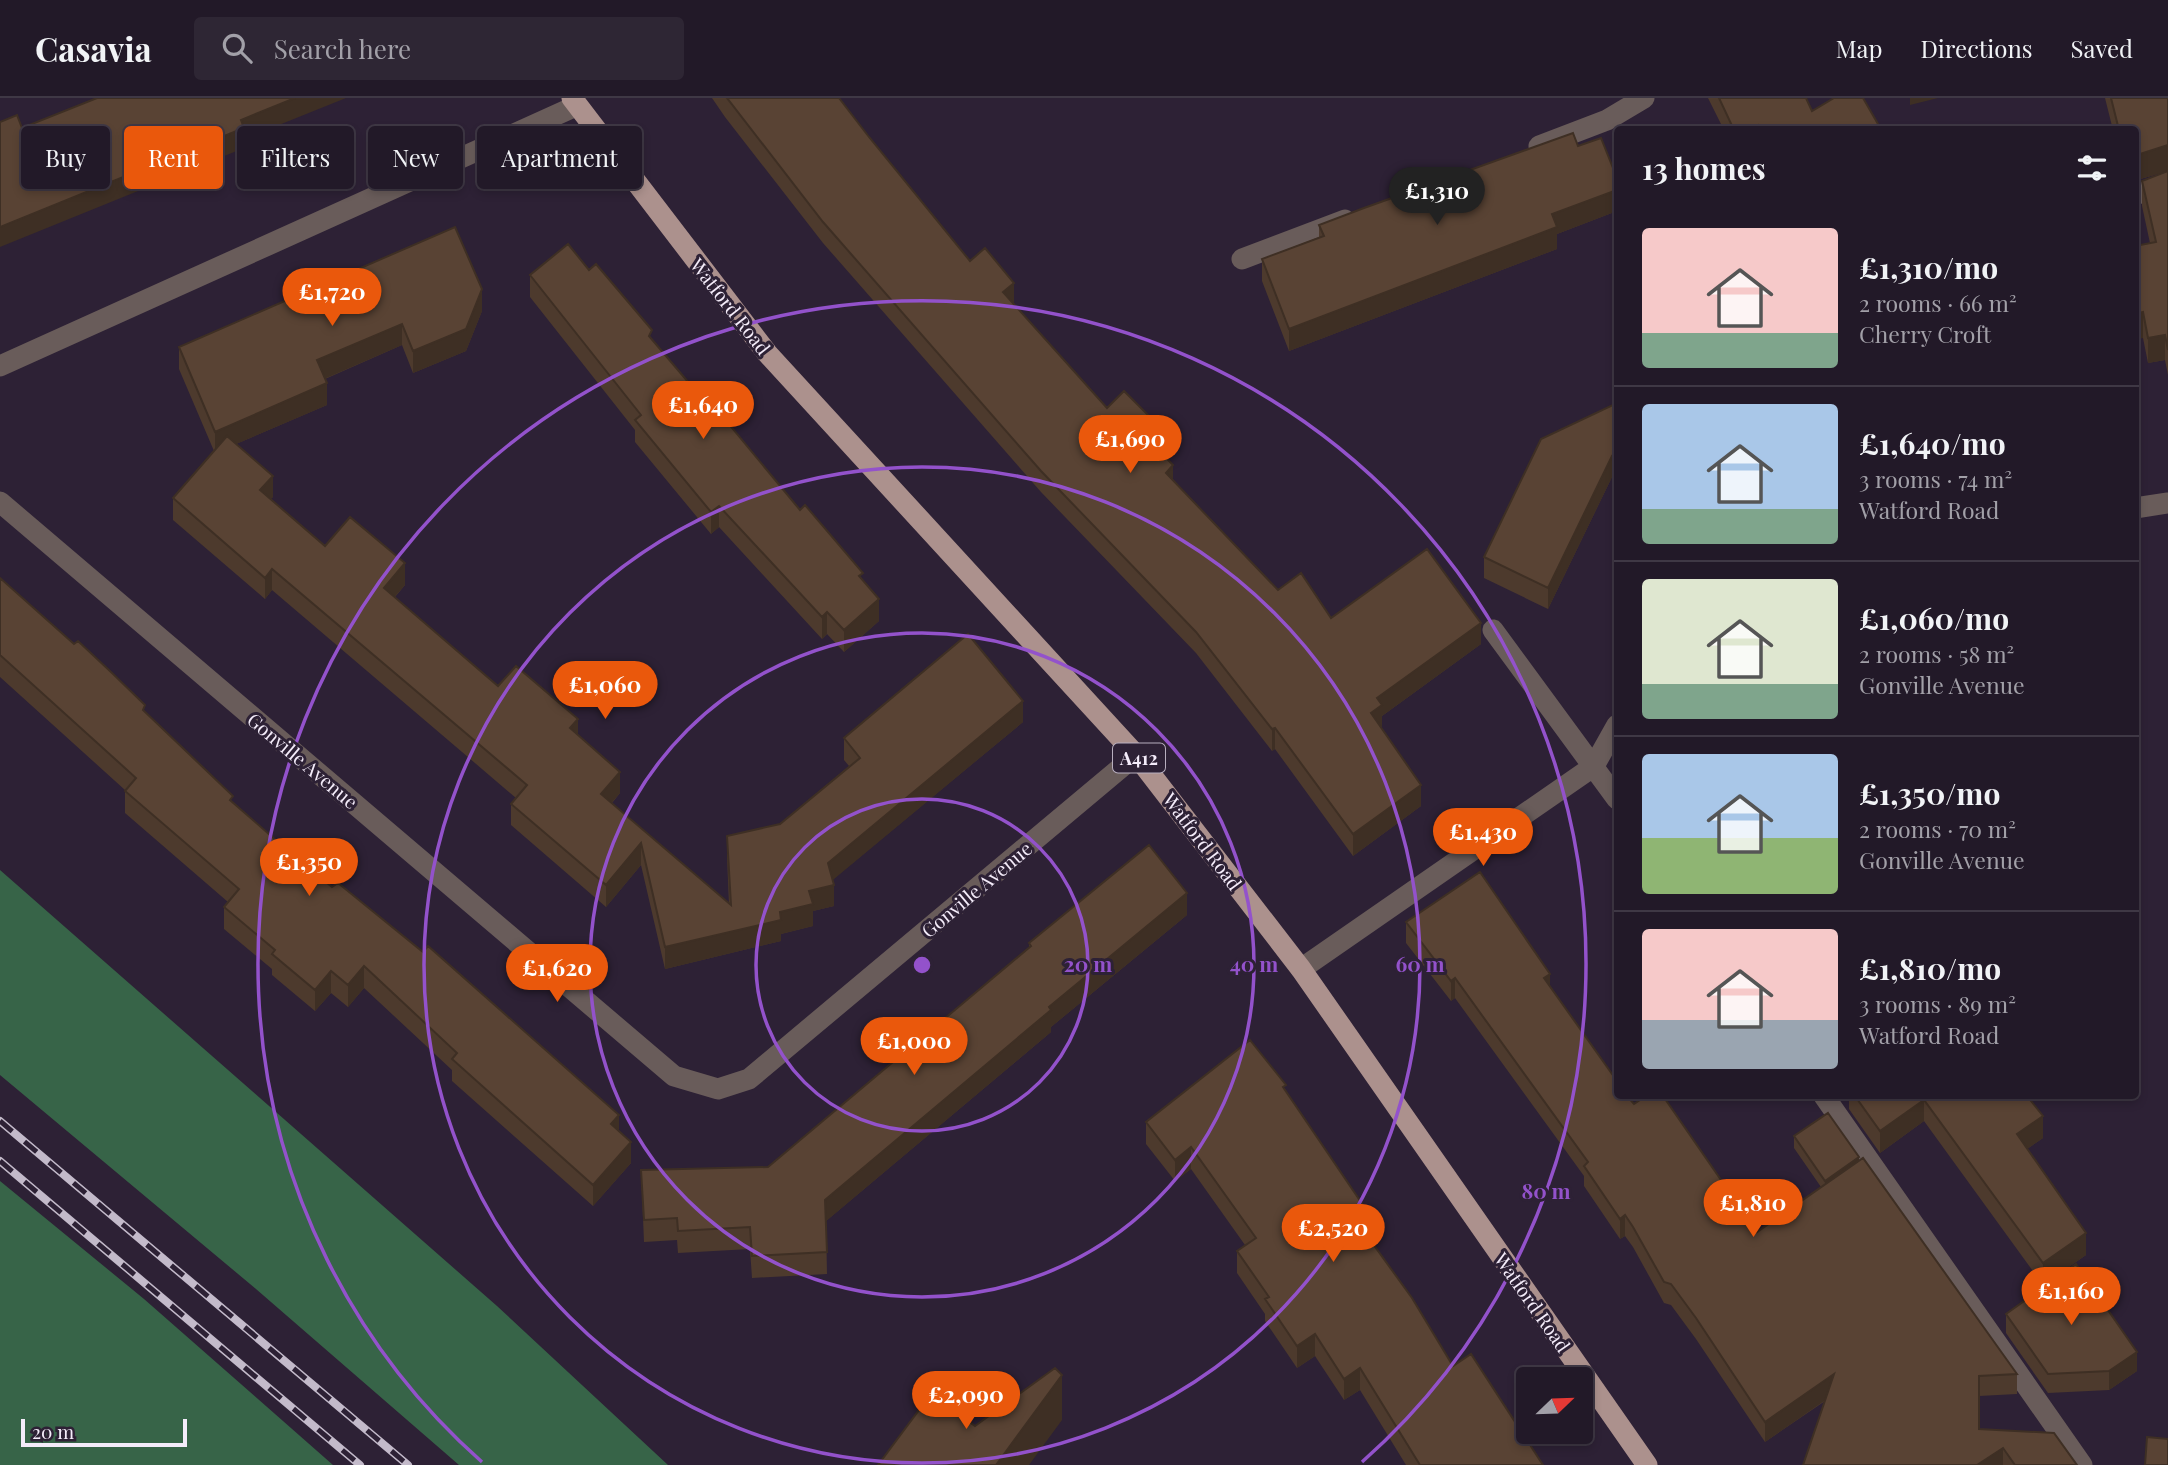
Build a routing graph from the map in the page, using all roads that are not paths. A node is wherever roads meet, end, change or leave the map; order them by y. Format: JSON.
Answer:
{"nodes":[{"id":1,"x":1644,"y":98,"type":"edge"},
{"id":2,"x":574,"y":102,"type":"edge"},
{"id":3,"x":1516,"y":155,"type":"edge"},
{"id":4,"x":2168,"y":183,"type":"edge"},
{"id":5,"x":2139,"y":192,"type":"edge"},
{"id":6,"x":1359,"y":214,"type":"edge"},
{"id":7,"x":1242,"y":259,"type":"dead end"},
{"id":8,"x":0,"y":366,"type":"edge"},
{"id":9,"x":0,"y":502,"type":"edge"},
{"id":10,"x":2168,"y":503,"type":"edge"},
{"id":11,"x":2139,"y":507,"type":"edge"},
{"id":12,"x":1493,"y":630,"type":"dead end"},
{"id":13,"x":1614,"y":729,"type":"edge"},
{"id":14,"x":1136,"y":755,"type":"junction"},
{"id":15,"x":1594,"y":766,"type":"junction"},
{"id":16,"x":1614,"y":795,"type":"edge"},
{"id":17,"x":1301,"y":969,"type":"junction"},
{"id":18,"x":1826,"y":1099,"type":"edge"},
{"id":19,"x":1647,"y":1465,"type":"edge"},
{"id":20,"x":2082,"y":1465,"type":"edge"}],
"edges":[{"from":1,"to":3,"type":"street"},
{"from":2,"to":8,"type":"street"},
{"from":2,"to":14,"type":"main road","name":"Watford Road","number":"A412"},
{"from":4,"to":5,"type":"street"},
{"from":6,"to":7,"type":"street"},
{"from":9,"to":14,"type":"street","name":"Gonville Avenue"},
{"from":10,"to":11,"type":"street"},
{"from":12,"to":15,"type":"street"},
{"from":13,"to":15,"type":"street"},
{"from":14,"to":17,"type":"main road","name":"Watford Road","number":"A412"},
{"from":15,"to":16,"type":"street"},
{"from":15,"to":17,"type":"street"},
{"from":17,"to":19,"type":"main road","name":"Watford Road","number":"A412"},
{"from":18,"to":20,"type":"street"}]}
